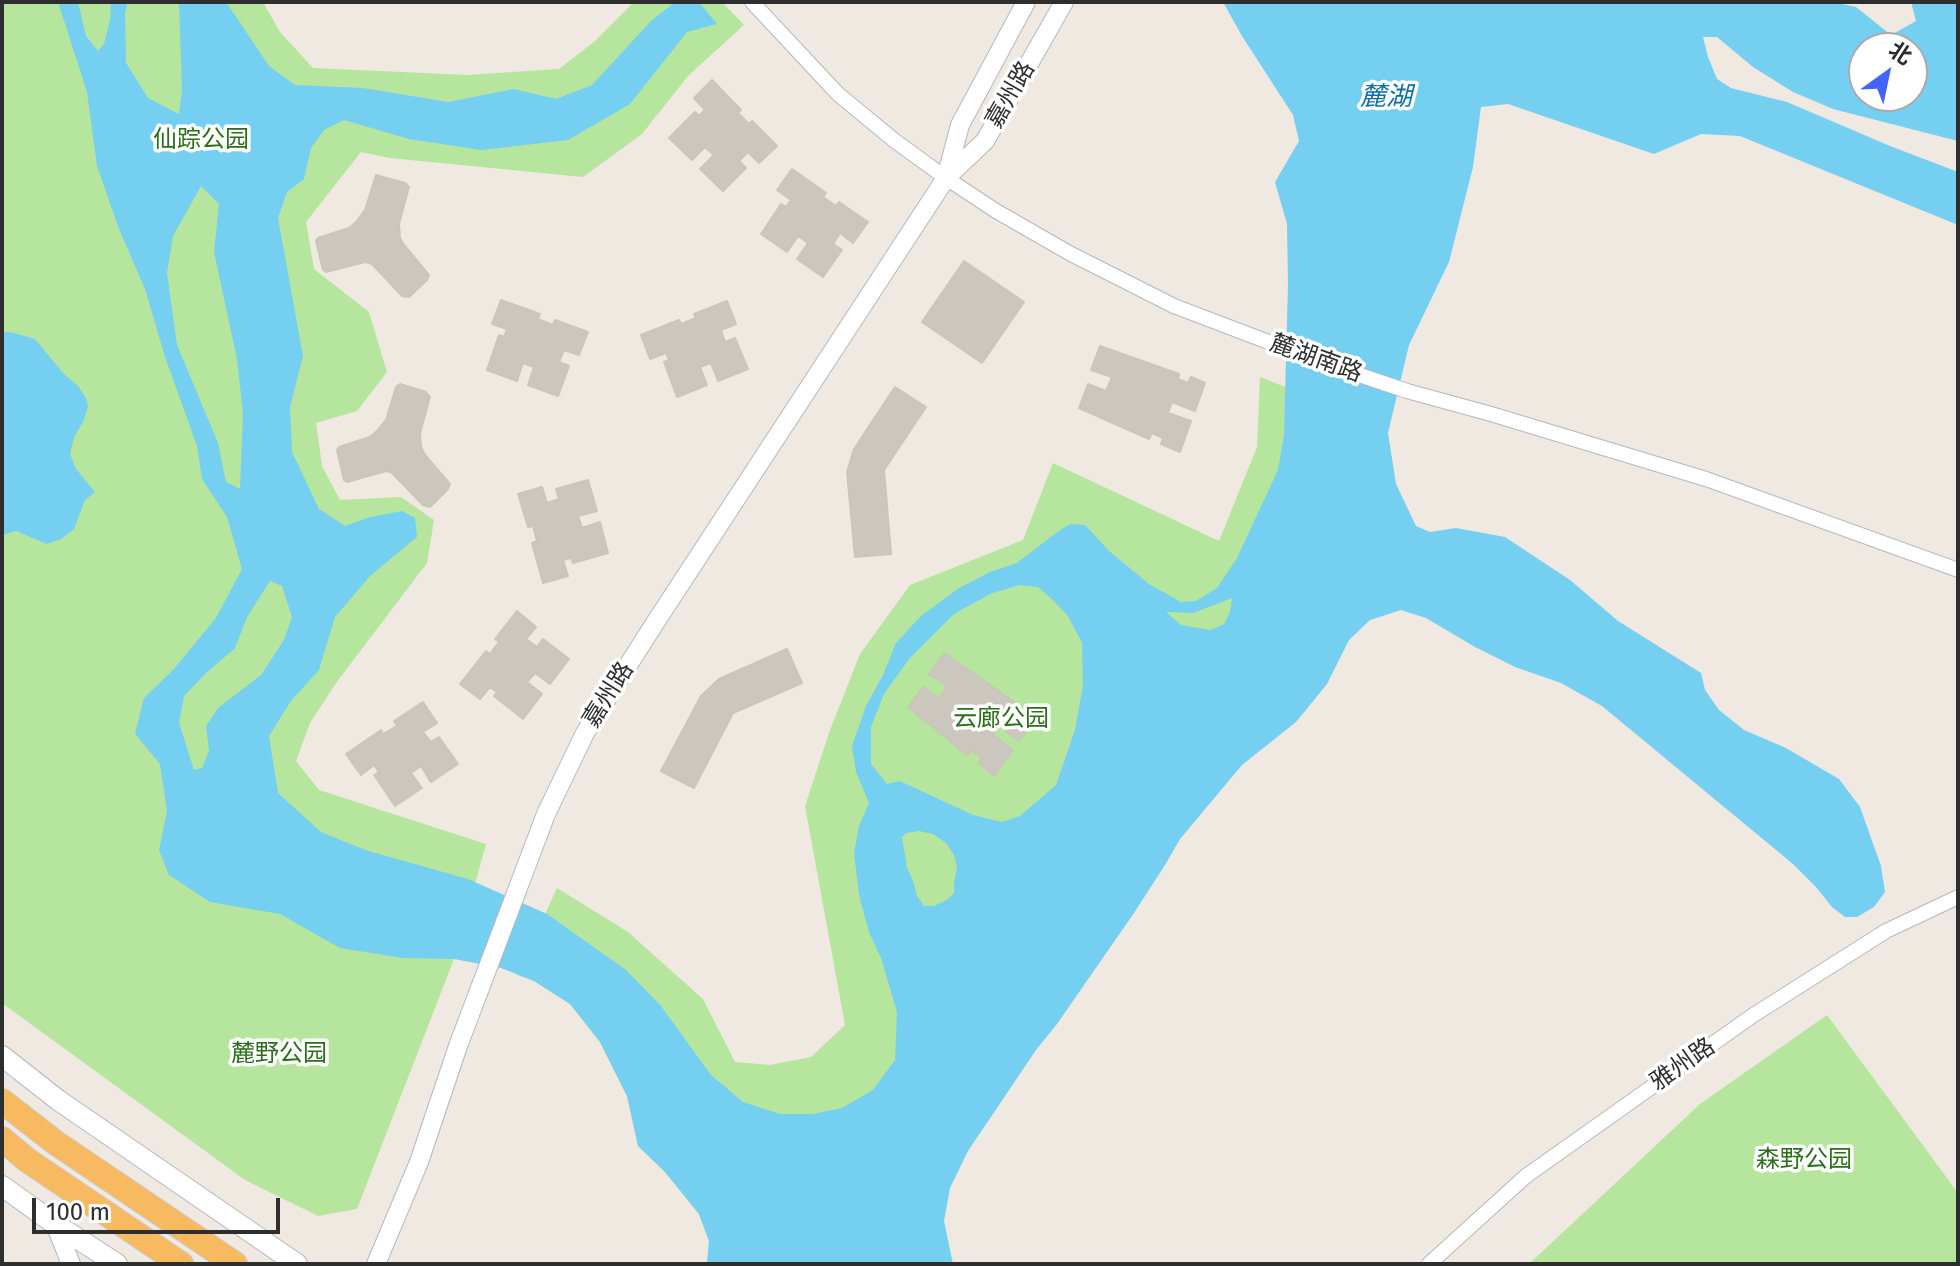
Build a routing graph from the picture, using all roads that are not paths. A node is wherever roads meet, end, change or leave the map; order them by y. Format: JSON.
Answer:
{"nodes":[{"id":1,"x":752,"y":2,"type":"edge"},
{"id":2,"x":1064,"y":2,"type":"edge"},
{"id":3,"x":1022,"y":10,"type":"edge"},
{"id":4,"x":946,"y":178,"type":"junction"},
{"id":5,"x":1958,"y":570,"type":"edge"},
{"id":6,"x":1958,"y":897,"type":"edge"},
{"id":7,"x":2,"y":1056,"type":"edge"},
{"id":8,"x":2,"y":1101,"type":"edge"},
{"id":9,"x":2,"y":1139,"type":"edge"},
{"id":10,"x":2,"y":1186,"type":"edge"},
{"id":11,"x":55,"y":1224,"type":"junction"},
{"id":12,"x":71,"y":1264,"type":"edge"},
{"id":13,"x":117,"y":1264,"type":"edge"},
{"id":14,"x":181,"y":1264,"type":"edge"},
{"id":15,"x":235,"y":1264,"type":"edge"},
{"id":16,"x":297,"y":1264,"type":"edge"},
{"id":17,"x":376,"y":1264,"type":"edge"},
{"id":18,"x":1429,"y":1264,"type":"edge"}],
"edges":[{"from":1,"to":4,"type":"street","name":"麓湖南路"},
{"from":2,"to":4,"type":"street","name":"嘉州路"},
{"from":3,"to":4,"type":"street","name":"嘉州路"},
{"from":4,"to":5,"type":"street","name":"麓湖南路"},
{"from":4,"to":17,"type":"street","name":"嘉州路"},
{"from":6,"to":18,"type":"street","name":"雅州路"},
{"from":7,"to":16,"type":"main road"},
{"from":8,"to":15,"type":"highway"},
{"from":9,"to":14,"type":"highway"},
{"from":10,"to":11,"type":"main road"},
{"from":11,"to":12,"type":"street"},
{"from":11,"to":13,"type":"main road"}]}
